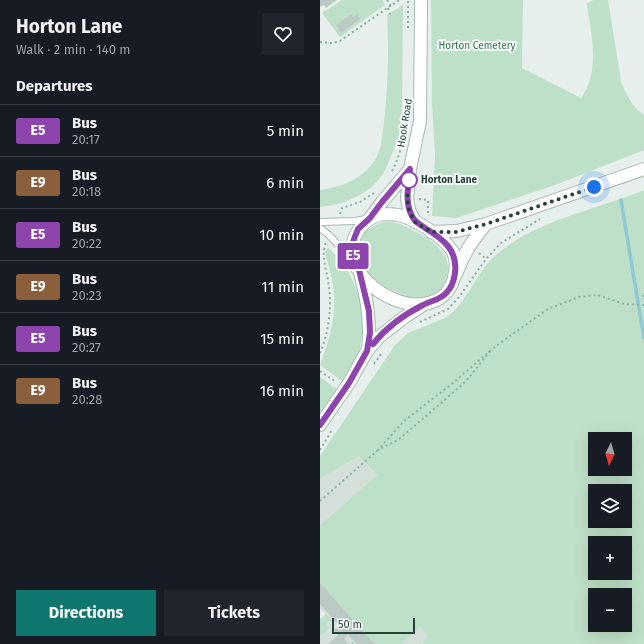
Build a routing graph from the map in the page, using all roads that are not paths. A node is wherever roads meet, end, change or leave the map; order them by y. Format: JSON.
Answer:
{"nodes":[{"id":1,"x":421,"y":0,"type":"edge"},
{"id":2,"x":410,"y":169,"type":"junction"},
{"id":3,"x":644,"y":169,"type":"edge"},
{"id":4,"x":370,"y":218,"type":"junction"},
{"id":5,"x":320,"y":222,"type":"edge"},
{"id":6,"x":415,"y":222,"type":"junction"},
{"id":7,"x":486,"y":224,"type":"junction"},
{"id":8,"x":320,"y":228,"type":"edge"},
{"id":9,"x":431,"y":232,"type":"junction"},
{"id":10,"x":357,"y":268,"type":"junction"},
{"id":11,"x":454,"y":277,"type":"junction"},
{"id":12,"x":424,"y":304,"type":"junction"},
{"id":13,"x":367,"y":351,"type":"junction"},
{"id":14,"x":320,"y":425,"type":"edge"}],
"edges":[{"from":1,"to":2,"type":"main road","name":"Hook Road"},
{"from":2,"to":4,"type":"main road","name":"Hook Road"},
{"from":2,"to":6,"type":"main road","name":"Hook Road"},
{"from":3,"to":7,"type":"main road"},
{"from":4,"to":5,"type":"lane"},
{"from":4,"to":6,"type":"main road"},
{"from":4,"to":10,"type":"main road"},
{"from":6,"to":9,"type":"main road"},
{"from":7,"to":9,"type":"main road"},
{"from":7,"to":11,"type":"main road"},
{"from":8,"to":10,"type":"lane"},
{"from":9,"to":11,"type":"main road"},
{"from":10,"to":12,"type":"main road"},
{"from":10,"to":13,"type":"main road"},
{"from":11,"to":12,"type":"main road"},
{"from":12,"to":13,"type":"main road"},
{"from":13,"to":14,"type":"main road"}]}
